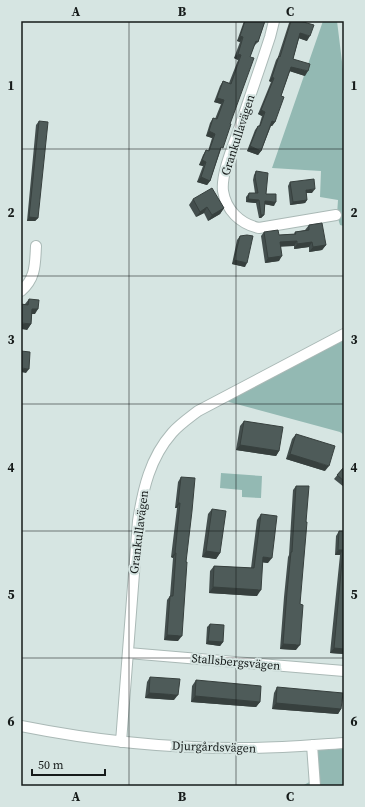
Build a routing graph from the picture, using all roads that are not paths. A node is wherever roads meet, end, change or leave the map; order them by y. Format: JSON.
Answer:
{"nodes":[{"id":1,"x":274,"y":21,"type":"edge"},
{"id":2,"x":336,"y":214,"type":"dead end"},
{"id":3,"x":36,"y":246,"type":"dead end"},
{"id":4,"x":21,"y":291,"type":"edge"},
{"id":5,"x":344,"y":334,"type":"edge"},
{"id":6,"x":128,"y":653,"type":"junction"},
{"id":7,"x":344,"y":671,"type":"edge"},
{"id":8,"x":21,"y":726,"type":"edge"},
{"id":9,"x":121,"y":742,"type":"junction"},
{"id":10,"x":344,"y":743,"type":"edge"},
{"id":11,"x":312,"y":745,"type":"junction"},
{"id":12,"x":315,"y":786,"type":"edge"}],
"edges":[{"from":1,"to":2,"type":"street","name":"Grankullavägen"},
{"from":3,"to":4,"type":"street"},
{"from":5,"to":6,"type":"street","name":"Grankullavägen"},
{"from":6,"to":7,"type":"street","name":"Stallsbergsvägen"},
{"from":6,"to":9,"type":"street","name":"Grankullavägen"},
{"from":8,"to":9,"type":"street","name":"Djurgårdsvägen"},
{"from":9,"to":11,"type":"street","name":"Djurgårdsvägen"},
{"from":10,"to":11,"type":"street","name":"Djurgårdsvägen"},
{"from":11,"to":12,"type":"street"}]}
